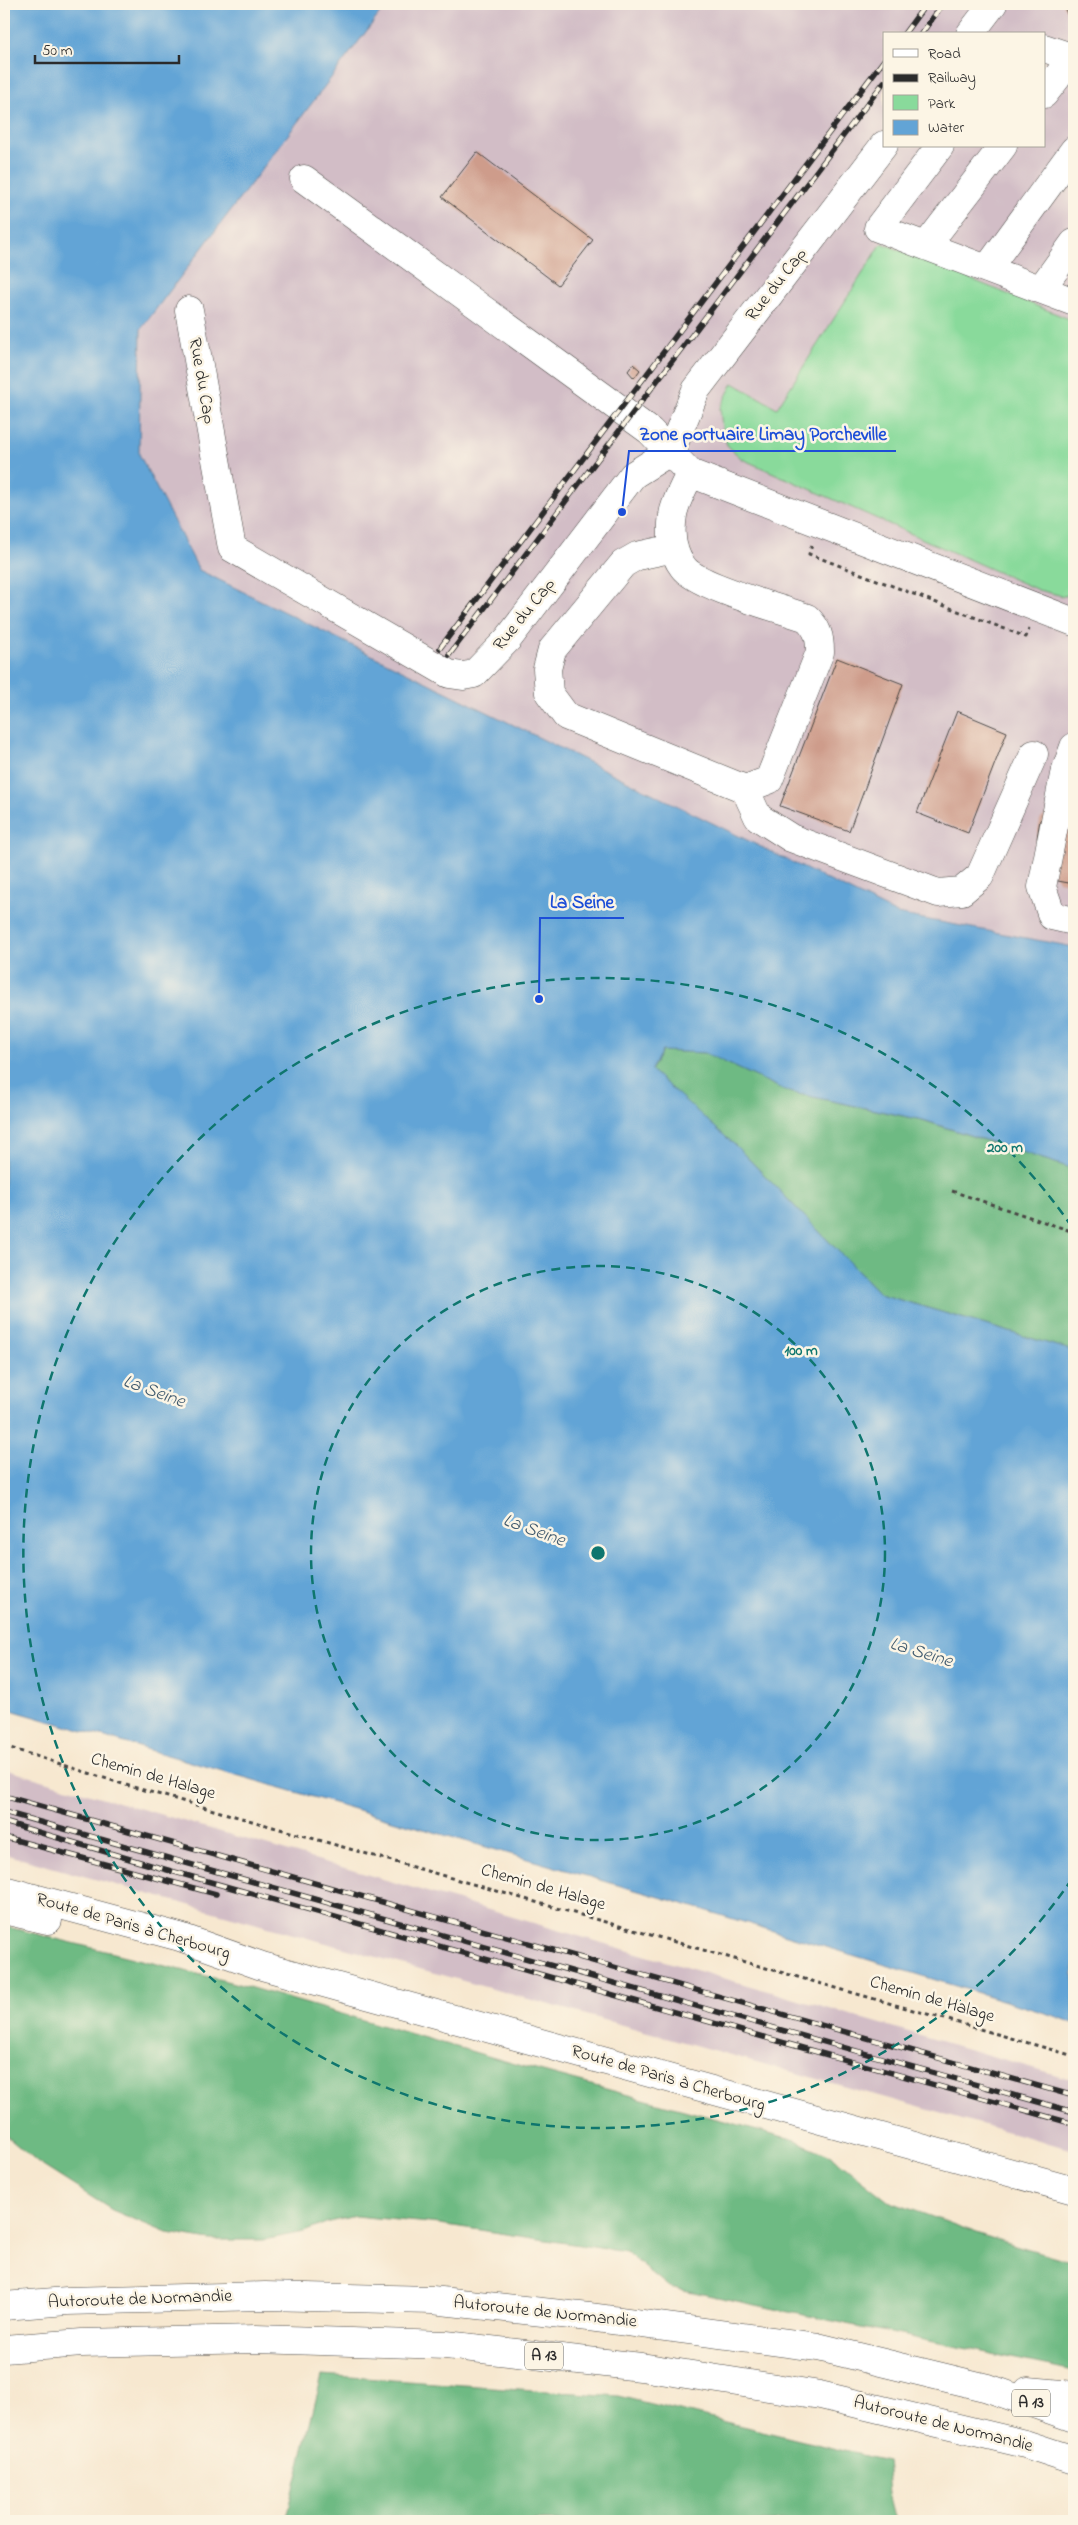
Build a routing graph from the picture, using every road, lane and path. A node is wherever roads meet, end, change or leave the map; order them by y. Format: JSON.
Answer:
{"nodes":[{"id":1,"x":993,"y":4,"type":"edge"},
{"id":2,"x":972,"y":32,"type":"edge"},
{"id":3,"x":1046,"y":49,"type":"edge"},
{"id":4,"x":1073,"y":57,"type":"edge"},
{"id":5,"x":1046,"y":91,"type":"edge"},
{"id":6,"x":883,"y":146,"type":"edge"},
{"id":7,"x":938,"y":148,"type":"edge"},
{"id":8,"x":1001,"y":148,"type":"edge"},
{"id":9,"x":1074,"y":150,"type":"edge"},
{"id":10,"x":304,"y":179,"type":"dead end"},
{"id":11,"x":1074,"y":243,"type":"edge"},
{"id":12,"x":926,"y":246,"type":"junction"},
{"id":13,"x":987,"y":269,"type":"junction"},
{"id":14,"x":1041,"y":289,"type":"junction"},
{"id":15,"x":1074,"y":302,"type":"edge"},
{"id":16,"x":189,"y":310,"type":"dead end"},
{"id":17,"x":671,"y":451,"type":"junction"},
{"id":18,"x":690,"y":472,"type":"junction"},
{"id":19,"x":674,"y":548,"type":"junction"},
{"id":20,"x":1074,"y":622,"type":"edge"},
{"id":21,"x":1074,"y":747,"type":"edge"},
{"id":22,"x":1034,"y":754,"type":"dead end"},
{"id":23,"x":745,"y":789,"type":"junction"},
{"id":24,"x":1074,"y":922,"type":"edge"},
{"id":25,"x":952,"y":1191,"type":"dead end"},
{"id":26,"x":1074,"y":1232,"type":"edge"},
{"id":27,"x":4,"y":1746,"type":"edge"},
{"id":28,"x":4,"y":1890,"type":"edge"},
{"id":29,"x":4,"y":1910,"type":"edge"},
{"id":30,"x":262,"y":1966,"type":"junction"},
{"id":31,"x":1074,"y":2056,"type":"edge"},
{"id":32,"x":1074,"y":2190,"type":"edge"},
{"id":33,"x":4,"y":2306,"type":"edge"},
{"id":34,"x":4,"y":2349,"type":"edge"},
{"id":35,"x":988,"y":2388,"type":"junction"},
{"id":36,"x":1074,"y":2395,"type":"edge"},
{"id":37,"x":1074,"y":2418,"type":"edge"},
{"id":38,"x":1074,"y":2460,"type":"edge"}],
"edges":[{"from":1,"to":2,"type":"main road"},
{"from":3,"to":4,"type":"main road"},
{"from":4,"to":5,"type":"main road"},
{"from":6,"to":17,"type":"main road","name":"Rue du Cap"},
{"from":7,"to":12,"type":"main road"},
{"from":8,"to":12,"type":"main road"},
{"from":9,"to":13,"type":"main road"},
{"from":10,"to":17,"type":"main road"},
{"from":11,"to":14,"type":"main road"},
{"from":12,"to":13,"type":"main road"},
{"from":13,"to":14,"type":"main road"},
{"from":14,"to":15,"type":"main road"},
{"from":16,"to":17,"type":"main road","name":"Rue du Cap"},
{"from":17,"to":18,"type":"main road"},
{"from":18,"to":19,"type":"main road"},
{"from":18,"to":20,"type":"main road"},
{"from":19,"to":23,"type":"main road"},
{"from":19,"to":23,"type":"main road"},
{"from":21,"to":24,"type":"main road"},
{"from":22,"to":23,"type":"main road"},
{"from":25,"to":26,"type":"path"},
{"from":27,"to":31,"type":"path","name":"Chemin de Halage"},
{"from":28,"to":30,"type":"main road","name":"Route de Paris à Cherbourg"},
{"from":29,"to":30,"type":"main road","name":"Route de Paris à Cherbourg"},
{"from":30,"to":32,"type":"main road","name":"Route de Paris à Cherbourg"},
{"from":33,"to":35,"type":"main road","name":"Autoroute de Normandie","number":"A 13"},
{"from":34,"to":38,"type":"main road","name":"Autoroute de Normandie","number":"A 13"},
{"from":35,"to":36,"type":"main road"},
{"from":35,"to":37,"type":"main road","name":"Autoroute de Normandie","number":"A 13"}]}
